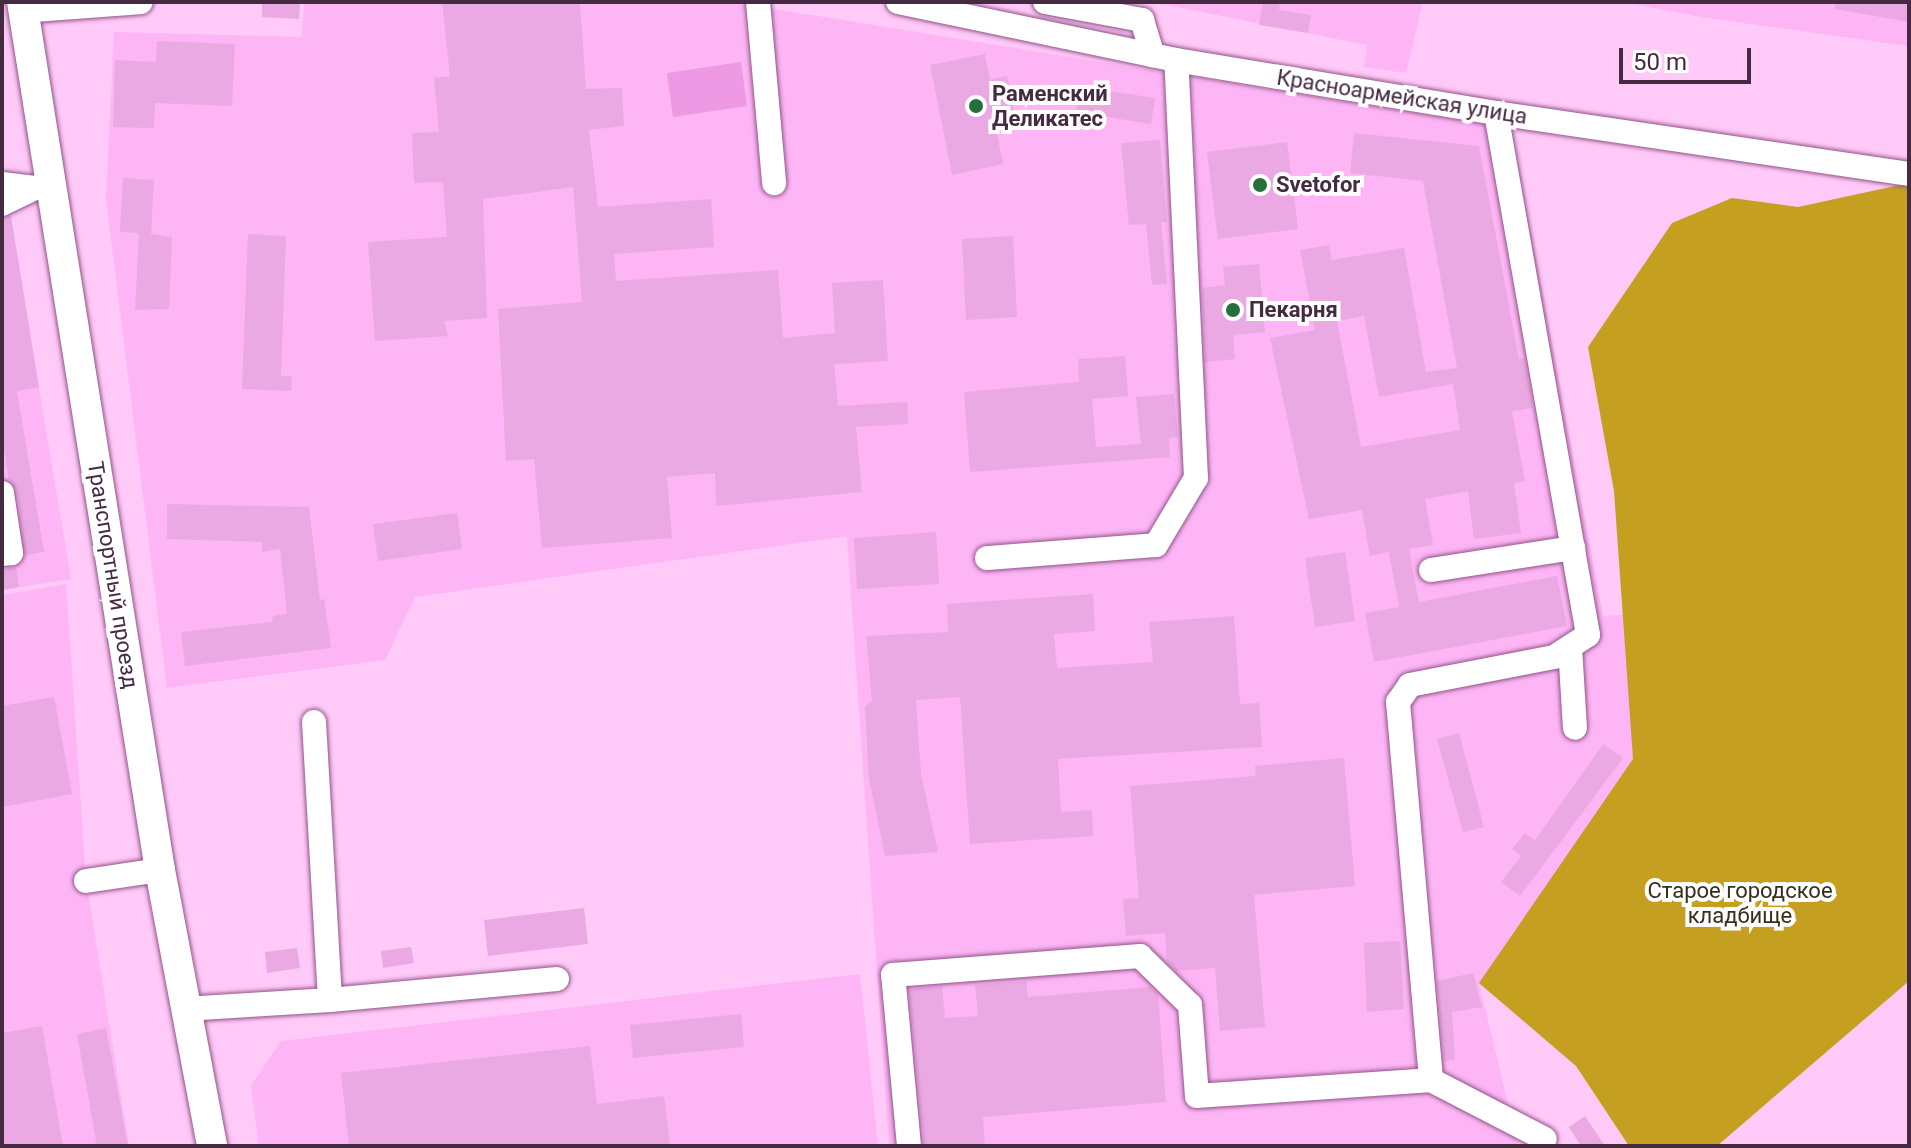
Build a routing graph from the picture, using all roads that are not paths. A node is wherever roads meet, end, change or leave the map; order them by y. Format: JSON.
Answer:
{"nodes":[{"id":1,"x":141,"y":2,"type":"edge"},
{"id":2,"x":758,"y":2,"type":"edge"},
{"id":3,"x":902,"y":2,"type":"edge"},
{"id":4,"x":1045,"y":2,"type":"edge"},
{"id":5,"x":22,"y":6,"type":"edge"},
{"id":6,"x":1165,"y":58,"type":"junction"},
{"id":7,"x":1496,"y":113,"type":"junction"},
{"id":8,"x":1909,"y":174,"type":"edge"},
{"id":9,"x":774,"y":183,"type":"dead end"},
{"id":10,"x":2,"y":184,"type":"edge"},
{"id":11,"x":43,"y":187,"type":"junction"},
{"id":12,"x":2,"y":204,"type":"edge"},
{"id":13,"x":2,"y":493,"type":"edge"},
{"id":14,"x":1573,"y":548,"type":"junction"},
{"id":15,"x":2,"y":554,"type":"edge"},
{"id":16,"x":987,"y":558,"type":"dead end"},
{"id":17,"x":1431,"y":570,"type":"dead end"},
{"id":18,"x":1570,"y":647,"type":"junction"},
{"id":19,"x":314,"y":722,"type":"dead end"},
{"id":20,"x":1575,"y":728,"type":"dead end"},
{"id":21,"x":160,"y":870,"type":"junction"},
{"id":22,"x":86,"y":881,"type":"dead end"},
{"id":23,"x":557,"y":979,"type":"dead end"},
{"id":24,"x":330,"y":1000,"type":"junction"},
{"id":25,"x":184,"y":1009,"type":"junction"},
{"id":26,"x":1431,"y":1080,"type":"junction"},
{"id":27,"x":1545,"y":1139,"type":"dead end"},
{"id":28,"x":212,"y":1146,"type":"edge"},
{"id":29,"x":909,"y":1146,"type":"edge"}],
"edges":[{"from":1,"to":5,"type":"street"},
{"from":2,"to":9,"type":"street"},
{"from":3,"to":6,"type":"street","name":"Красноармейская улица"},
{"from":4,"to":6,"type":"street"},
{"from":5,"to":11,"type":"main road","name":"Транспортный проезд"},
{"from":6,"to":7,"type":"street","name":"Красноармейская улица"},
{"from":6,"to":16,"type":"street"},
{"from":7,"to":8,"type":"street","name":"Красноармейская улица"},
{"from":7,"to":14,"type":"street"},
{"from":10,"to":11,"type":"street"},
{"from":11,"to":12,"type":"street"},
{"from":11,"to":21,"type":"main road","name":"Транспортный проезд"},
{"from":13,"to":15,"type":"street"},
{"from":14,"to":17,"type":"street"},
{"from":14,"to":18,"type":"street"},
{"from":18,"to":20,"type":"street"},
{"from":18,"to":26,"type":"street"},
{"from":19,"to":24,"type":"street"},
{"from":21,"to":22,"type":"street"},
{"from":21,"to":25,"type":"main road","name":"Транспортный проезд"},
{"from":23,"to":24,"type":"street"},
{"from":24,"to":25,"type":"street"},
{"from":25,"to":28,"type":"main road","name":"Транспортный проезд"},
{"from":26,"to":27,"type":"street"},
{"from":26,"to":29,"type":"street"}]}
